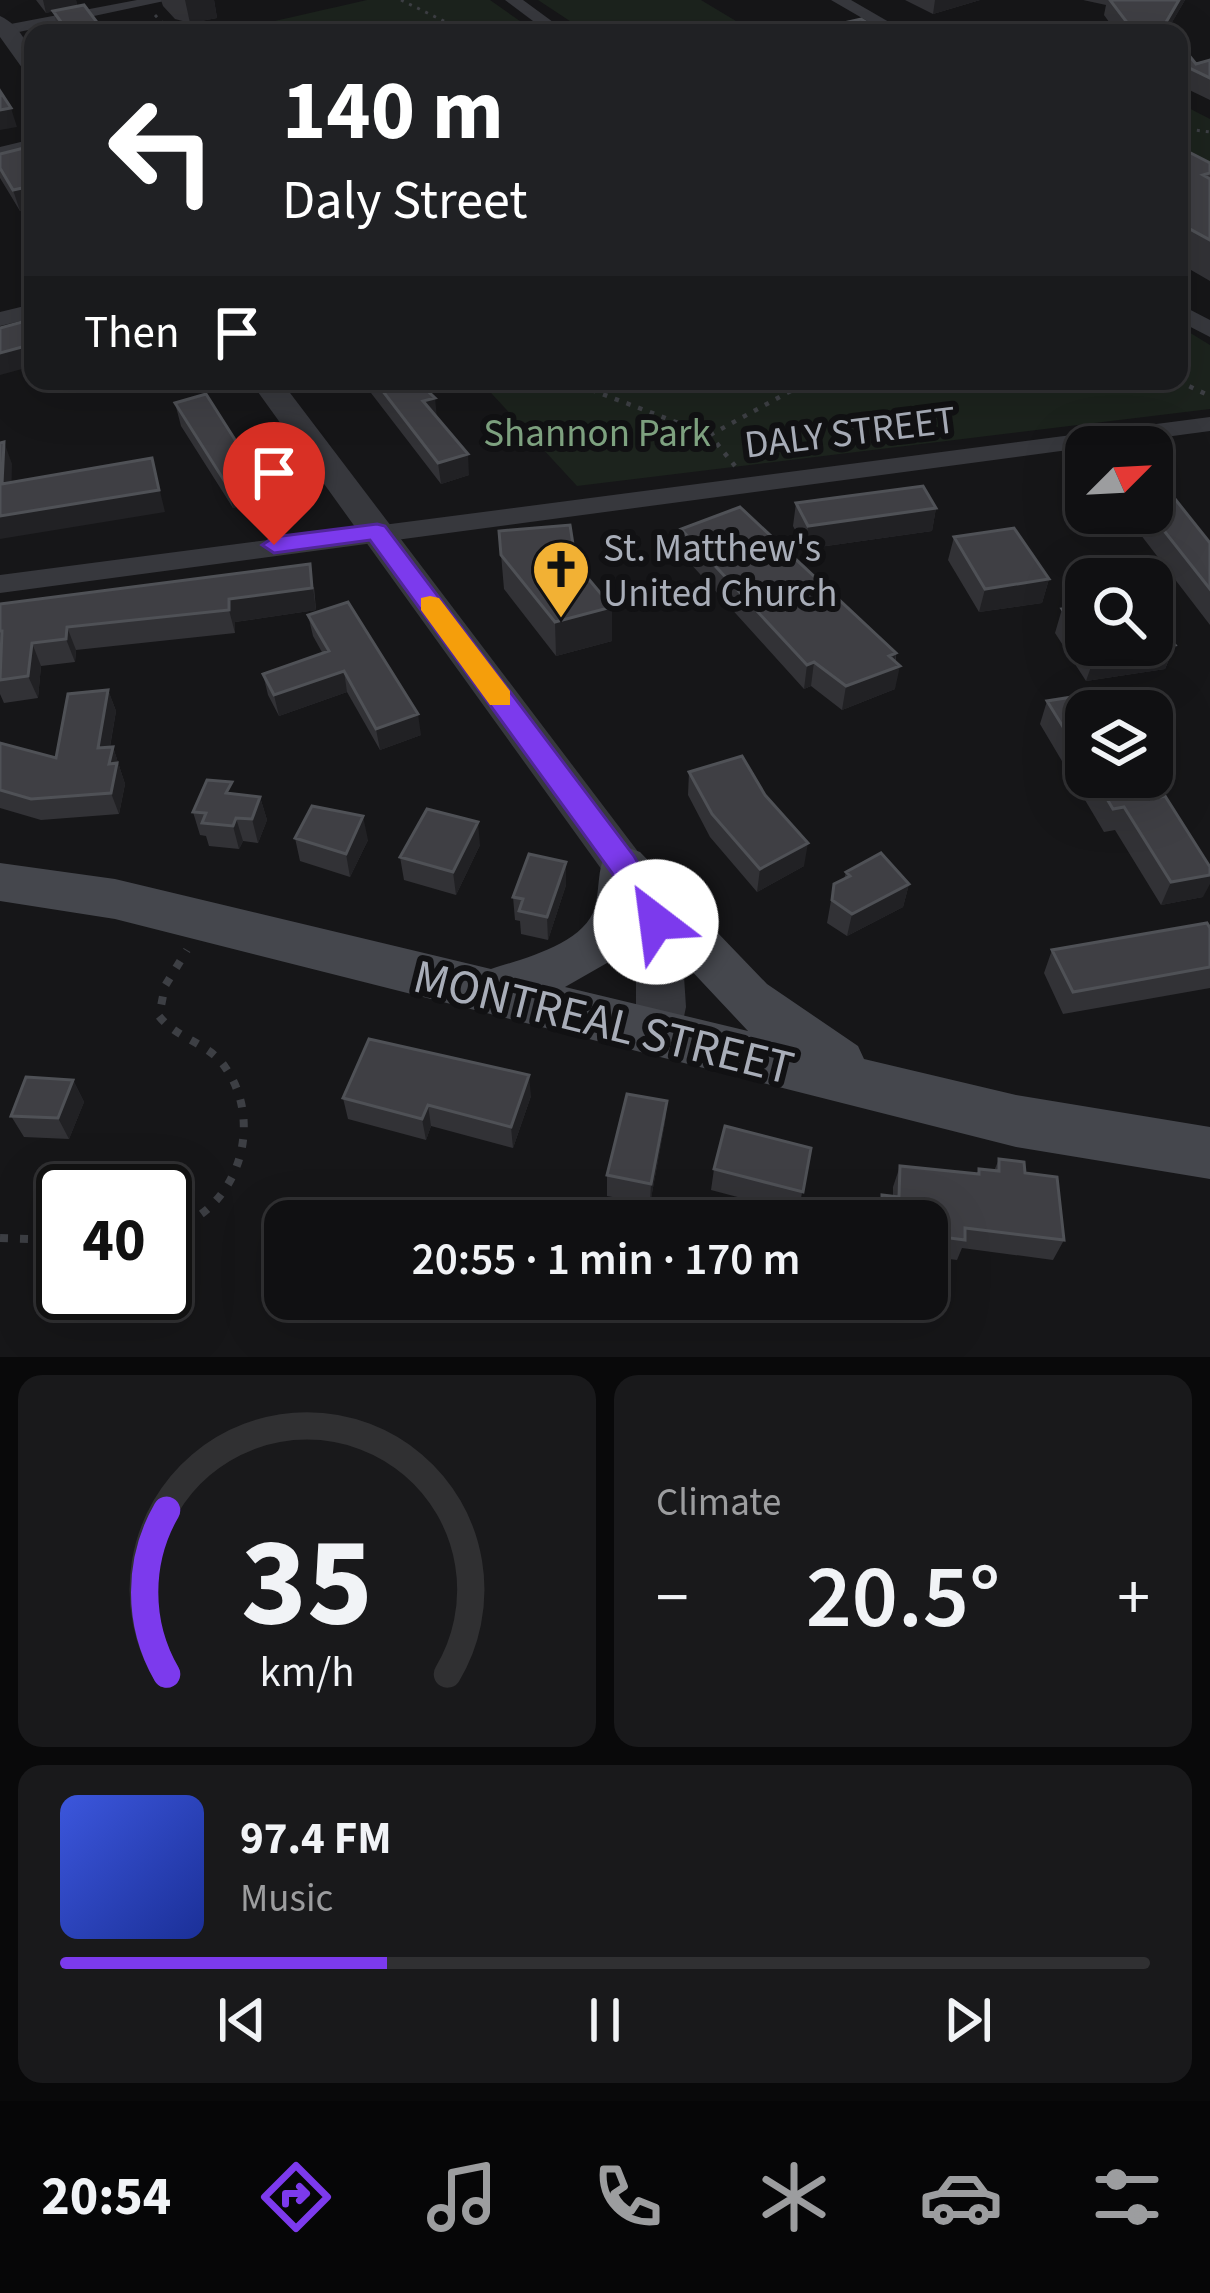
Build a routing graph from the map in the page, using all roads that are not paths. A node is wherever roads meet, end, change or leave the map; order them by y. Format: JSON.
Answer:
{"nodes":[{"id":1,"x":161,"y":0,"type":"edge"},
{"id":2,"x":513,"y":0,"type":"edge"},
{"id":3,"x":839,"y":0,"type":"edge"},
{"id":4,"x":25,"y":24,"type":"edge"},
{"id":5,"x":547,"y":24,"type":"edge"},
{"id":6,"x":883,"y":24,"type":"edge"},
{"id":7,"x":2,"y":28,"type":"edge"},
{"id":8,"x":24,"y":56,"type":"edge"},
{"id":9,"x":272,"y":390,"type":"edge"},
{"id":10,"x":1210,"y":424,"type":"edge"},
{"id":11,"x":377,"y":532,"type":"junction"},
{"id":12,"x":0,"y":584,"type":"edge"},
{"id":13,"x":623,"y":865,"type":"junction"},
{"id":14,"x":0,"y":882,"type":"edge"},
{"id":15,"x":487,"y":993,"type":"junction"},
{"id":16,"x":660,"y":1035,"type":"junction"},
{"id":17,"x":910,"y":1097,"type":"junction"},
{"id":18,"x":1210,"y":1153,"type":"edge"}],
"edges":[{"from":1,"to":4,"type":"street"},
{"from":2,"to":5,"type":"street"},
{"from":3,"to":6,"type":"street"},
{"from":7,"to":8,"type":"street"},
{"from":9,"to":11,"type":"street"},
{"from":10,"to":11,"type":"street","name":"DALY STREET"},
{"from":11,"to":12,"type":"street","name":"DALY STREET"},
{"from":11,"to":13,"type":"street"},
{"from":13,"to":15,"type":"main road"},
{"from":13,"to":16,"type":"street"},
{"from":13,"to":17,"type":"main road"},
{"from":14,"to":15,"type":"main road","name":"MONTREAL STREET"},
{"from":15,"to":16,"type":"main road","name":"MONTREAL STREET"},
{"from":16,"to":17,"type":"main road","name":"MONTREAL STREET"},
{"from":17,"to":18,"type":"main road","name":"MONTREAL STREET"}]}
